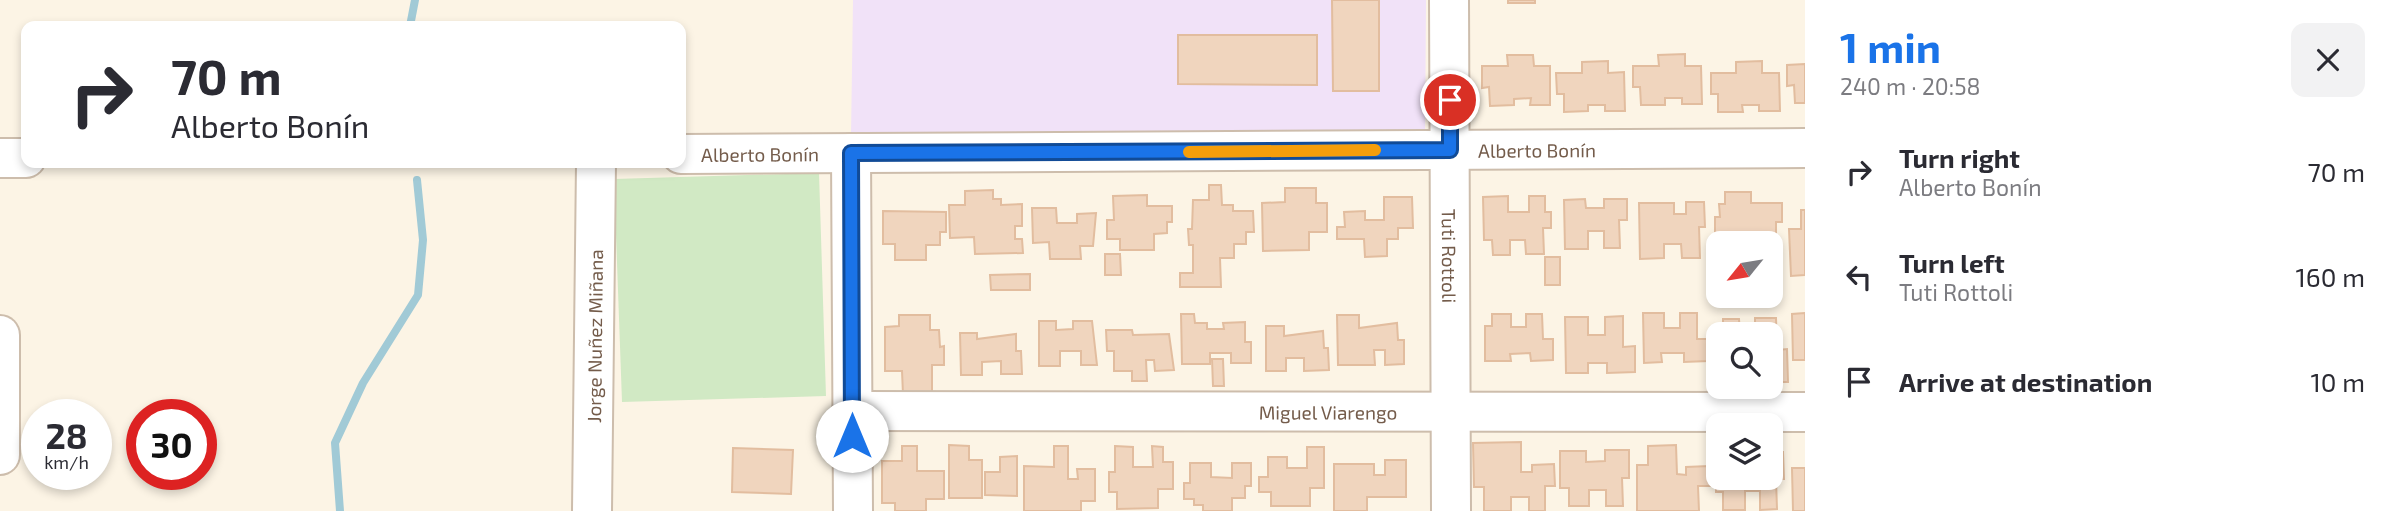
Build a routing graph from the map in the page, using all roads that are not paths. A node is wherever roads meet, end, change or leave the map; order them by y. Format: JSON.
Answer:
{"nodes":[{"id":1,"x":1449,"y":0,"type":"edge"},
{"id":2,"x":1805,"y":148,"type":"edge"},
{"id":3,"x":1450,"y":150,"type":"junction"},
{"id":4,"x":851,"y":153,"type":"junction"},
{"id":5,"x":686,"y":154,"type":"edge"},
{"id":6,"x":0,"y":158,"type":"edge"},
{"id":7,"x":21,"y":158,"type":"edge"},
{"id":8,"x":596,"y":168,"type":"edge"},
{"id":9,"x":0,"y":335,"type":"edge"},
{"id":10,"x":0,"y":395,"type":"edge"},
{"id":11,"x":852,"y":411,"type":"junction"},
{"id":12,"x":1451,"y":411,"type":"junction"},
{"id":13,"x":1805,"y":412,"type":"edge"},
{"id":14,"x":0,"y":456,"type":"edge"},
{"id":15,"x":592,"y":511,"type":"edge"},
{"id":16,"x":853,"y":511,"type":"edge"},
{"id":17,"x":1451,"y":511,"type":"edge"}],
"edges":[{"from":1,"to":3,"type":"street","name":"Tuti Rottoli"},
{"from":2,"to":3,"type":"street","name":"Alberto Bonín"},
{"from":3,"to":4,"type":"street","name":"Alberto Bonín"},
{"from":3,"to":12,"type":"street","name":"Tuti Rottoli"},
{"from":4,"to":5,"type":"street","name":"Alberto Bonín"},
{"from":4,"to":11,"type":"street"},
{"from":6,"to":7,"type":"street"},
{"from":8,"to":15,"type":"street","name":"Jorge Nuñez Miñana"},
{"from":9,"to":10,"type":"street"},
{"from":10,"to":14,"type":"street"},
{"from":11,"to":12,"type":"street","name":"Miguel Viarengo"},
{"from":11,"to":16,"type":"street"},
{"from":12,"to":13,"type":"street","name":"Miguel Viarengo"},
{"from":12,"to":17,"type":"street","name":"Tuti Rottoli"}]}
